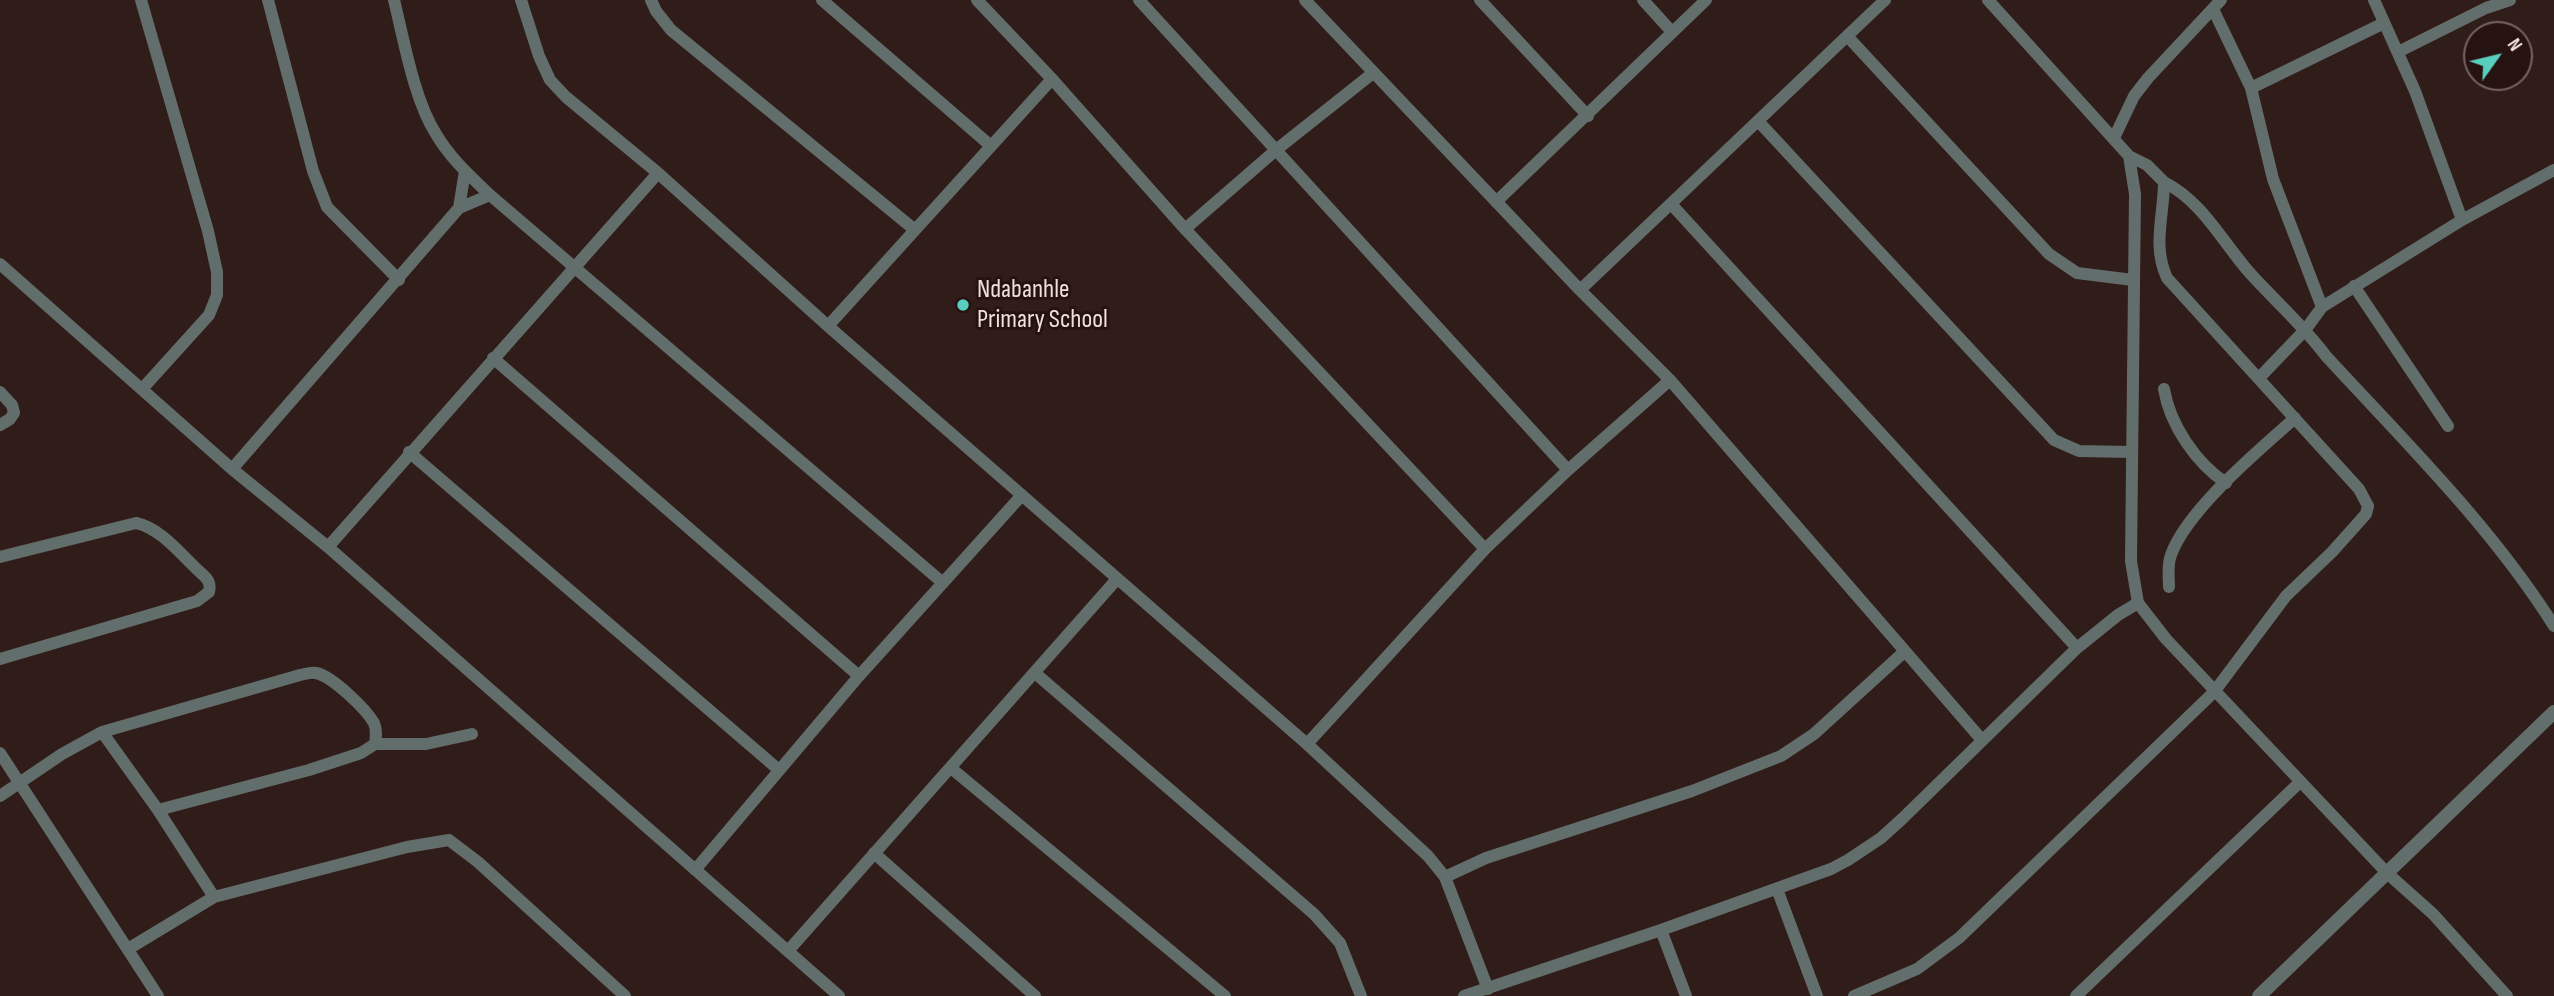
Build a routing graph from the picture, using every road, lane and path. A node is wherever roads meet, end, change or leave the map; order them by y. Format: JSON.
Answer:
{"nodes":[{"id":1,"x":141,"y":0,"type":"edge"},
{"id":2,"x":268,"y":0,"type":"edge"},
{"id":3,"x":394,"y":0,"type":"edge"},
{"id":4,"x":521,"y":0,"type":"edge"},
{"id":5,"x":651,"y":0,"type":"edge"},
{"id":6,"x":822,"y":0,"type":"edge"},
{"id":7,"x":977,"y":0,"type":"edge"},
{"id":8,"x":1139,"y":0,"type":"edge"},
{"id":9,"x":1305,"y":0,"type":"edge"},
{"id":10,"x":1480,"y":0,"type":"edge"},
{"id":11,"x":1643,"y":0,"type":"edge"},
{"id":12,"x":1706,"y":0,"type":"edge"},
{"id":13,"x":1885,"y":0,"type":"edge"},
{"id":14,"x":1988,"y":0,"type":"edge"},
{"id":15,"x":2374,"y":0,"type":"edge"},
{"id":16,"x":2510,"y":0,"type":"edge"},
{"id":17,"x":2217,"y":5,"type":"edge"},
{"id":18,"x":2384,"y":23,"type":"junction"},
{"id":19,"x":1672,"y":32,"type":"junction"},
{"id":20,"x":1848,"y":37,"type":"junction"},
{"id":21,"x":2398,"y":52,"type":"junction"},
{"id":22,"x":1373,"y":73,"type":"junction"},
{"id":23,"x":1052,"y":79,"type":"junction"},
{"id":24,"x":2251,"y":88,"type":"junction"},
{"id":25,"x":1588,"y":116,"type":"junction"},
{"id":26,"x":1759,"y":122,"type":"junction"},
{"id":27,"x":2113,"y":138,"type":"junction"},
{"id":28,"x":991,"y":146,"type":"junction"},
{"id":29,"x":1276,"y":150,"type":"junction"},
{"id":30,"x":2129,"y":156,"type":"junction"},
{"id":31,"x":2554,"y":170,"type":"edge"},
{"id":32,"x":465,"y":171,"type":"junction"},
{"id":33,"x":658,"y":173,"type":"junction"},
{"id":34,"x":2164,"y":181,"type":"junction"},
{"id":35,"x":490,"y":195,"type":"junction"},
{"id":36,"x":1496,"y":202,"type":"junction"},
{"id":37,"x":1672,"y":205,"type":"junction"},
{"id":38,"x":460,"y":208,"type":"junction"},
{"id":39,"x":2462,"y":220,"type":"junction"},
{"id":40,"x":1185,"y":229,"type":"junction"},
{"id":41,"x":915,"y":230,"type":"junction"},
{"id":42,"x":0,"y":264,"type":"edge"},
{"id":43,"x":575,"y":266,"type":"junction"},
{"id":44,"x":400,"y":279,"type":"junction"},
{"id":45,"x":2133,"y":280,"type":"junction"},
{"id":46,"x":2354,"y":286,"type":"junction"},
{"id":47,"x":1580,"y":290,"type":"junction"},
{"id":48,"x":2322,"y":307,"type":"junction"},
{"id":49,"x":828,"y":326,"type":"junction"},
{"id":50,"x":2305,"y":329,"type":"junction"},
{"id":51,"x":493,"y":358,"type":"junction"},
{"id":52,"x":2259,"y":378,"type":"junction"},
{"id":53,"x":1670,"y":380,"type":"junction"},
{"id":54,"x":143,"y":388,"type":"junction"},
{"id":55,"x":2164,"y":389,"type":"dead end"},
{"id":56,"x":0,"y":392,"type":"edge"},
{"id":57,"x":2295,"y":418,"type":"junction"},
{"id":58,"x":0,"y":425,"type":"edge"},
{"id":59,"x":2448,"y":426,"type":"dead end"},
{"id":60,"x":2132,"y":452,"type":"junction"},
{"id":61,"x":409,"y":453,"type":"junction"},
{"id":62,"x":232,"y":469,"type":"junction"},
{"id":63,"x":1568,"y":470,"type":"junction"},
{"id":64,"x":2226,"y":483,"type":"junction"},
{"id":65,"x":1022,"y":495,"type":"junction"},
{"id":66,"x":328,"y":547,"type":"junction"},
{"id":67,"x":1485,"y":549,"type":"junction"},
{"id":68,"x":0,"y":557,"type":"edge"},
{"id":69,"x":1118,"y":579,"type":"junction"},
{"id":70,"x":943,"y":583,"type":"junction"},
{"id":71,"x":2169,"y":587,"type":"dead end"},
{"id":72,"x":2138,"y":603,"type":"junction"},
{"id":73,"x":2554,"y":626,"type":"edge"},
{"id":74,"x":2077,"y":648,"type":"junction"},
{"id":75,"x":1904,"y":652,"type":"junction"},
{"id":76,"x":0,"y":659,"type":"edge"},
{"id":77,"x":1035,"y":673,"type":"junction"},
{"id":78,"x":859,"y":676,"type":"junction"},
{"id":79,"x":2214,"y":692,"type":"junction"},
{"id":80,"x":2554,"y":712,"type":"edge"},
{"id":81,"x":102,"y":732,"type":"junction"},
{"id":82,"x":472,"y":734,"type":"dead end"},
{"id":83,"x":1982,"y":740,"type":"junction"},
{"id":84,"x":375,"y":744,"type":"junction"},
{"id":85,"x":1307,"y":744,"type":"junction"},
{"id":86,"x":0,"y":753,"type":"edge"},
{"id":87,"x":951,"y":768,"type":"junction"},
{"id":88,"x":779,"y":770,"type":"junction"},
{"id":89,"x":20,"y":782,"type":"junction"},
{"id":90,"x":2300,"y":782,"type":"junction"},
{"id":91,"x":0,"y":796,"type":"edge"},
{"id":92,"x":158,"y":810,"type":"junction"},
{"id":93,"x":874,"y":853,"type":"junction"},
{"id":94,"x":695,"y":870,"type":"junction"},
{"id":95,"x":2387,"y":873,"type":"junction"},
{"id":96,"x":1445,"y":877,"type":"junction"},
{"id":97,"x":1777,"y":889,"type":"junction"},
{"id":98,"x":214,"y":897,"type":"junction"},
{"id":99,"x":1661,"y":930,"type":"junction"},
{"id":100,"x":128,"y":949,"type":"junction"},
{"id":101,"x":788,"y":951,"type":"junction"},
{"id":102,"x":1488,"y":989,"type":"junction"},
{"id":103,"x":158,"y":996,"type":"edge"},
{"id":104,"x":625,"y":996,"type":"edge"},
{"id":105,"x":839,"y":996,"type":"edge"},
{"id":106,"x":1035,"y":996,"type":"edge"},
{"id":107,"x":1224,"y":996,"type":"edge"},
{"id":108,"x":1361,"y":996,"type":"edge"},
{"id":109,"x":1464,"y":996,"type":"edge"},
{"id":110,"x":1686,"y":996,"type":"edge"},
{"id":111,"x":1816,"y":996,"type":"edge"},
{"id":112,"x":1854,"y":996,"type":"edge"},
{"id":113,"x":2076,"y":996,"type":"edge"},
{"id":114,"x":2259,"y":996,"type":"edge"},
{"id":115,"x":2507,"y":996,"type":"edge"}],
"edges":[{"from":1,"to":54,"type":"street"},
{"from":2,"to":44,"type":"street"},
{"from":3,"to":32,"type":"street"},
{"from":4,"to":33,"type":"street"},
{"from":5,"to":41,"type":"street"},
{"from":6,"to":28,"type":"street"},
{"from":7,"to":23,"type":"street"},
{"from":8,"to":29,"type":"street"},
{"from":9,"to":22,"type":"street"},
{"from":10,"to":25,"type":"street"},
{"from":11,"to":19,"type":"street"},
{"from":12,"to":19,"type":"street"},
{"from":13,"to":20,"type":"street"},
{"from":14,"to":27,"type":"street"},
{"from":15,"to":18,"type":"street"},
{"from":16,"to":21,"type":"street"},
{"from":17,"to":24,"type":"street"},
{"from":17,"to":27,"type":"street"},
{"from":18,"to":21,"type":"street"},
{"from":18,"to":24,"type":"street"},
{"from":19,"to":25,"type":"street"},
{"from":20,"to":26,"type":"street"},
{"from":20,"to":45,"type":"street"},
{"from":21,"to":39,"type":"street"},
{"from":22,"to":29,"type":"street"},
{"from":22,"to":36,"type":"street"},
{"from":23,"to":28,"type":"street"},
{"from":23,"to":40,"type":"street"},
{"from":24,"to":48,"type":"street"},
{"from":25,"to":36,"type":"street"},
{"from":26,"to":37,"type":"street"},
{"from":26,"to":60,"type":"street"},
{"from":27,"to":30,"type":"street"},
{"from":28,"to":41,"type":"street"},
{"from":29,"to":40,"type":"street"},
{"from":29,"to":63,"type":"street"},
{"from":30,"to":34,"type":"street"},
{"from":30,"to":45,"type":"street"},
{"from":31,"to":39,"type":"street"},
{"from":32,"to":35,"type":"street"},
{"from":32,"to":38,"type":"street"},
{"from":33,"to":43,"type":"street"},
{"from":33,"to":49,"type":"street"},
{"from":34,"to":50,"type":"street"},
{"from":34,"to":52,"type":"street"},
{"from":35,"to":38,"type":"street"},
{"from":35,"to":43,"type":"street"},
{"from":36,"to":47,"type":"street"},
{"from":37,"to":47,"type":"street"},
{"from":37,"to":74,"type":"street"},
{"from":38,"to":44,"type":"street"},
{"from":39,"to":46,"type":"street"},
{"from":40,"to":67,"type":"street"},
{"from":41,"to":49,"type":"street"},
{"from":42,"to":54,"type":"street"},
{"from":43,"to":51,"type":"street"},
{"from":43,"to":70,"type":"street"},
{"from":44,"to":62,"type":"street"},
{"from":45,"to":60,"type":"street"},
{"from":46,"to":48,"type":"street"},
{"from":46,"to":59,"type":"street"},
{"from":47,"to":53,"type":"street"},
{"from":48,"to":50,"type":"street"},
{"from":49,"to":65,"type":"street"},
{"from":50,"to":52,"type":"street"},
{"from":50,"to":73,"type":"street"},
{"from":51,"to":61,"type":"street"},
{"from":51,"to":78,"type":"street"},
{"from":52,"to":57,"type":"street"},
{"from":53,"to":63,"type":"street"},
{"from":53,"to":75,"type":"street"},
{"from":54,"to":62,"type":"street"},
{"from":55,"to":64,"type":"street"},
{"from":56,"to":58,"type":"street"},
{"from":57,"to":64,"type":"street"},
{"from":57,"to":79,"type":"street"},
{"from":60,"to":72,"type":"street"},
{"from":61,"to":66,"type":"street"},
{"from":61,"to":88,"type":"street"},
{"from":62,"to":66,"type":"street"},
{"from":63,"to":67,"type":"street"},
{"from":64,"to":71,"type":"street"},
{"from":65,"to":69,"type":"street"},
{"from":65,"to":70,"type":"street"},
{"from":66,"to":94,"type":"street"},
{"from":67,"to":85,"type":"street"},
{"from":68,"to":76,"type":"street"},
{"from":69,"to":77,"type":"street"},
{"from":69,"to":85,"type":"street"},
{"from":70,"to":78,"type":"street"},
{"from":72,"to":74,"type":"street"},
{"from":72,"to":79,"type":"street"},
{"from":74,"to":83,"type":"street"},
{"from":75,"to":83,"type":"street"},
{"from":75,"to":96,"type":"street"},
{"from":77,"to":87,"type":"street"},
{"from":77,"to":108,"type":"street"},
{"from":78,"to":88,"type":"street"},
{"from":79,"to":90,"type":"street"},
{"from":79,"to":112,"type":"street"},
{"from":80,"to":95,"type":"street"},
{"from":81,"to":84,"type":"street"},
{"from":81,"to":89,"type":"street"},
{"from":81,"to":92,"type":"street"},
{"from":82,"to":84,"type":"street"},
{"from":83,"to":97,"type":"street"},
{"from":84,"to":92,"type":"street"},
{"from":85,"to":96,"type":"street"},
{"from":86,"to":89,"type":"street"},
{"from":87,"to":93,"type":"street"},
{"from":87,"to":107,"type":"street"},
{"from":88,"to":94,"type":"street"},
{"from":89,"to":91,"type":"street"},
{"from":89,"to":100,"type":"street"},
{"from":90,"to":95,"type":"street"},
{"from":90,"to":113,"type":"street"},
{"from":92,"to":98,"type":"street"},
{"from":93,"to":101,"type":"street"},
{"from":93,"to":106,"type":"street"},
{"from":94,"to":101,"type":"street"},
{"from":95,"to":114,"type":"street"},
{"from":95,"to":115,"type":"street"},
{"from":96,"to":102,"type":"street"},
{"from":97,"to":99,"type":"street"},
{"from":97,"to":111,"type":"street"},
{"from":98,"to":100,"type":"street"},
{"from":98,"to":104,"type":"street"},
{"from":99,"to":102,"type":"street"},
{"from":99,"to":110,"type":"street"},
{"from":100,"to":103,"type":"street"},
{"from":101,"to":105,"type":"street"},
{"from":102,"to":109,"type":"street"}]}
